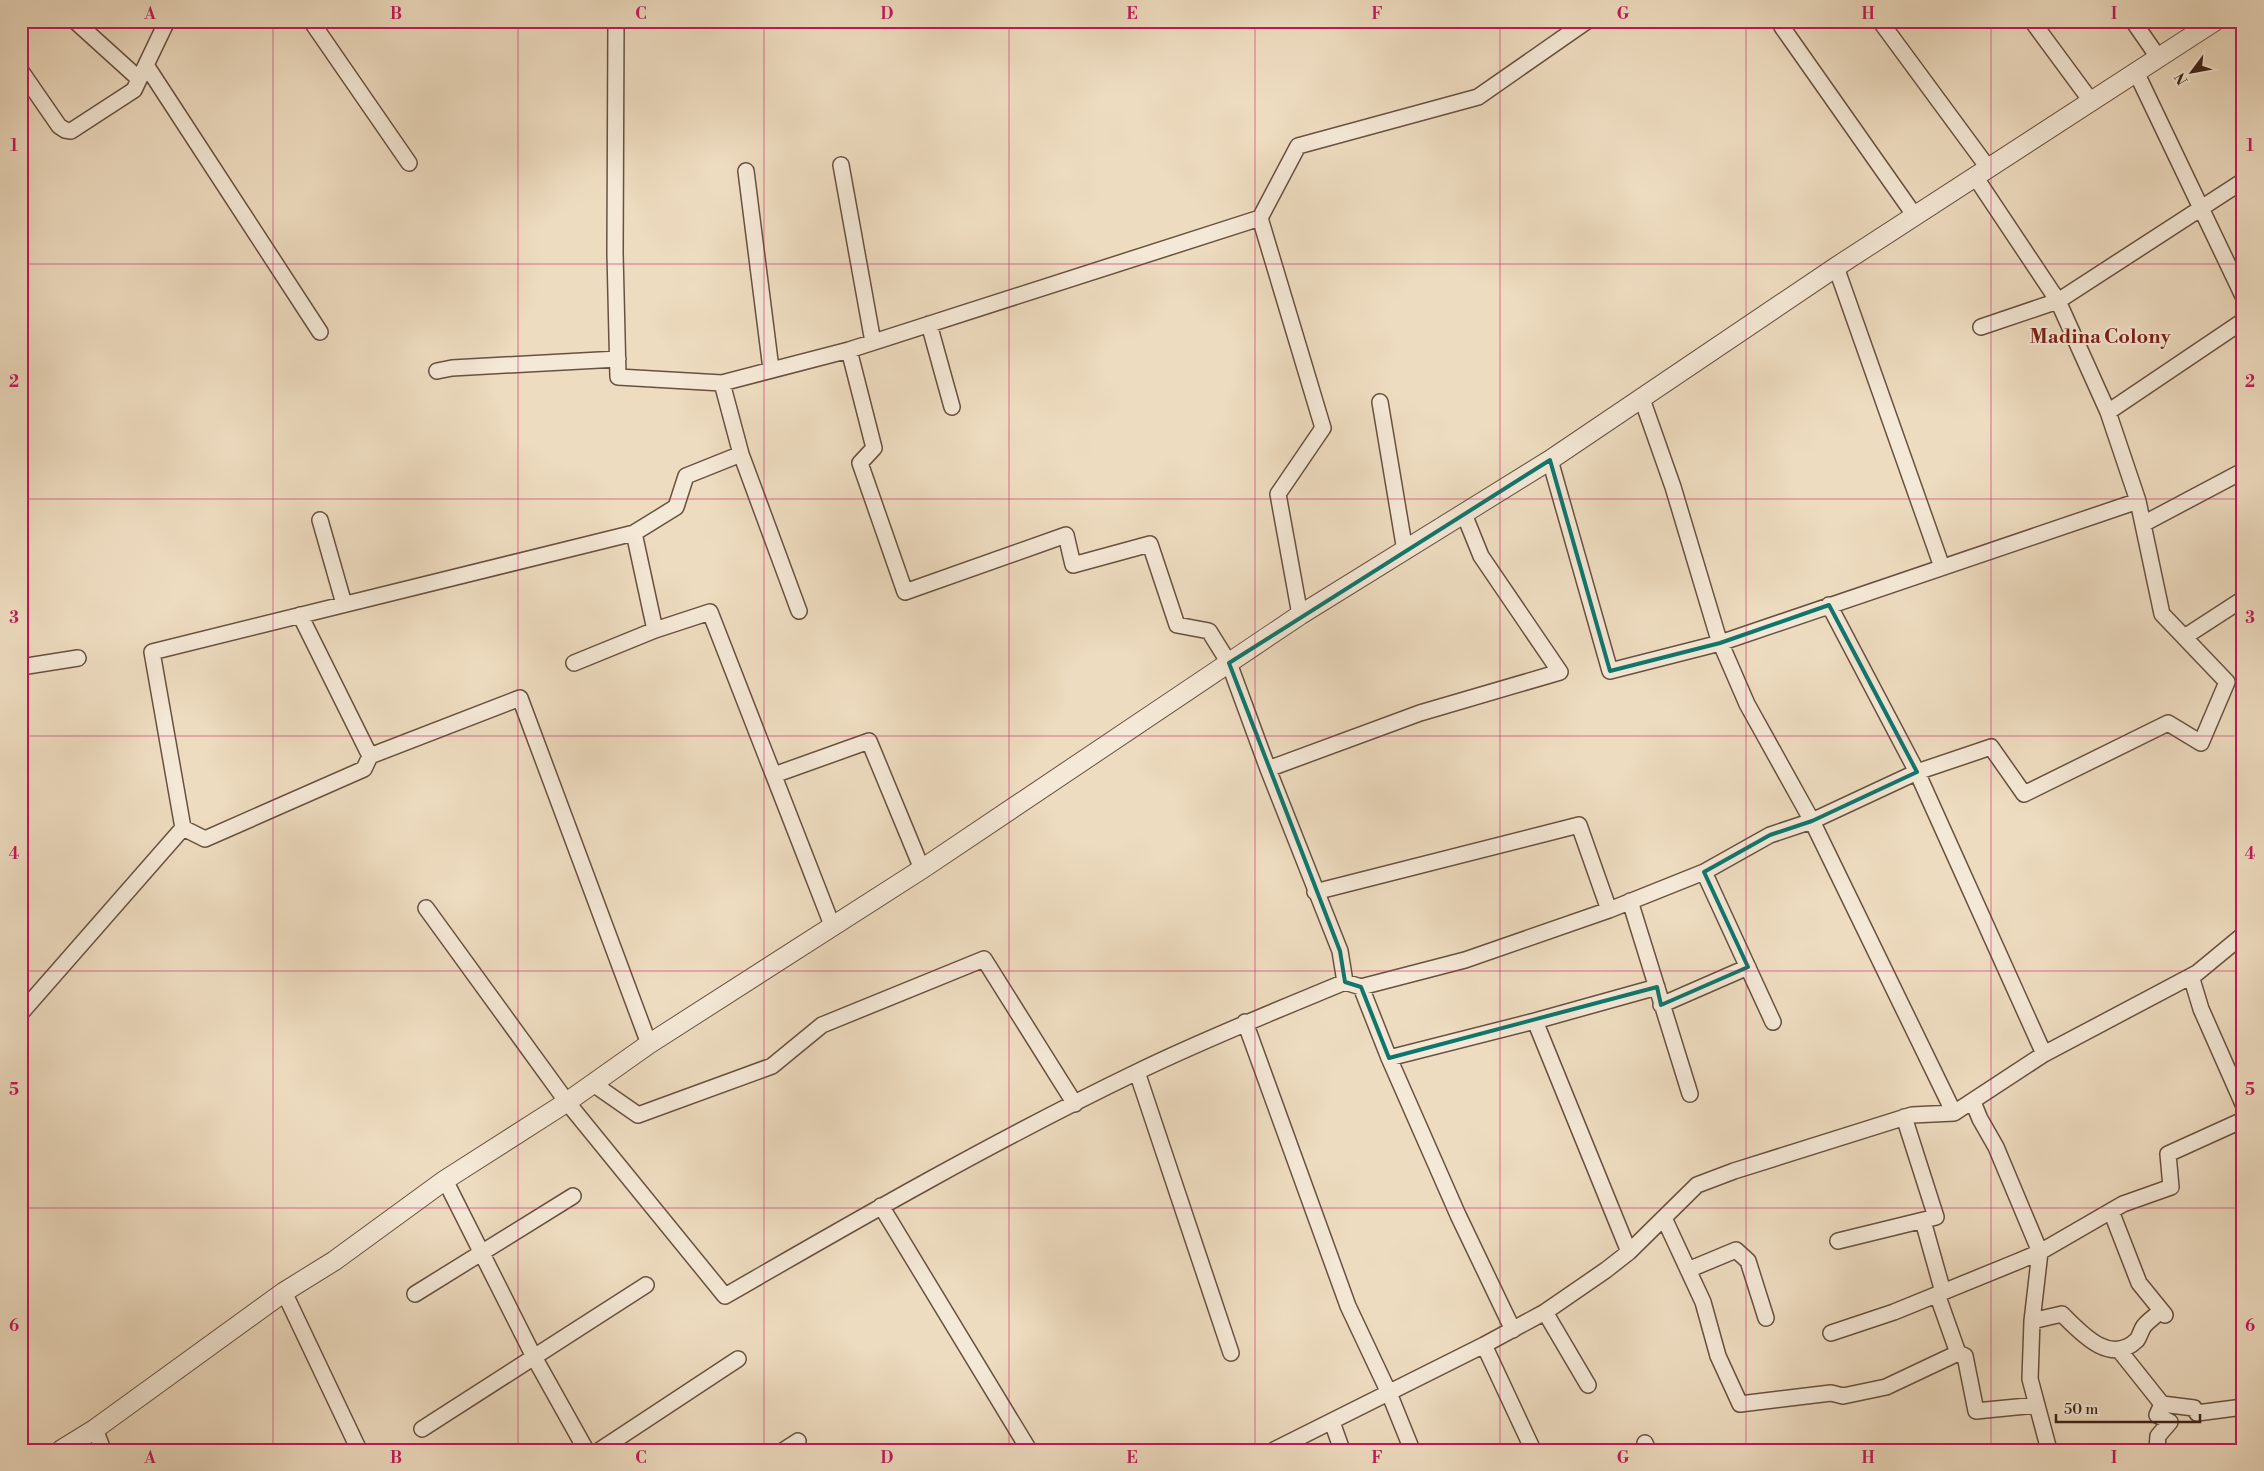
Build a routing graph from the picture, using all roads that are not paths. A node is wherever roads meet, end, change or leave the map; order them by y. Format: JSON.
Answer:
{"nodes":[{"id":1,"x":74,"y":21,"type":"edge"},
{"id":2,"x":167,"y":21,"type":"edge"},
{"id":3,"x":311,"y":21,"type":"edge"},
{"id":4,"x":616,"y":21,"type":"edge"},
{"id":5,"x":1587,"y":21,"type":"edge"},
{"id":6,"x":1788,"y":21,"type":"edge"},
{"id":7,"x":1880,"y":21,"type":"edge"},
{"id":8,"x":2032,"y":21,"type":"edge"},
{"id":9,"x":2133,"y":21,"type":"edge"},
{"id":10,"x":2215,"y":21,"type":"edge"},
{"id":11,"x":2158,"y":57,"type":"junction"},
{"id":12,"x":146,"y":65,"type":"junction"},
{"id":13,"x":21,"y":70,"type":"edge"},
{"id":14,"x":2136,"y":72,"type":"junction"},
{"id":15,"x":139,"y":79,"type":"junction"},
{"id":16,"x":2092,"y":102,"type":"junction"},
{"id":17,"x":409,"y":163,"type":"dead end"},
{"id":18,"x":841,"y":164,"type":"dead end"},
{"id":19,"x":746,"y":170,"type":"dead end"},
{"id":20,"x":1983,"y":173,"type":"junction"},
{"id":21,"x":2243,"y":181,"type":"edge"},
{"id":22,"x":2200,"y":209,"type":"junction"},
{"id":23,"x":1915,"y":216,"type":"junction"},
{"id":24,"x":1260,"y":218,"type":"junction"},
{"id":25,"x":1836,"y":267,"type":"junction"},
{"id":26,"x":2243,"y":296,"type":"edge"},
{"id":27,"x":2058,"y":301,"type":"junction"},
{"id":28,"x":2243,"y":321,"type":"edge"},
{"id":29,"x":929,"y":324,"type":"junction"},
{"id":30,"x":1981,"y":327,"type":"dead end"},
{"id":31,"x":320,"y":332,"type":"dead end"},
{"id":32,"x":872,"y":342,"type":"junction"},
{"id":33,"x":849,"y":350,"type":"junction"},
{"id":34,"x":618,"y":359,"type":"junction"},
{"id":35,"x":771,"y":369,"type":"junction"},
{"id":36,"x":437,"y":371,"type":"dead end"},
{"id":37,"x":722,"y":383,"type":"junction"},
{"id":38,"x":1642,"y":399,"type":"junction"},
{"id":39,"x":1380,"y":402,"type":"dead end"},
{"id":40,"x":952,"y":407,"type":"dead end"},
{"id":41,"x":2108,"y":412,"type":"junction"},
{"id":42,"x":741,"y":454,"type":"junction"},
{"id":43,"x":1550,"y":460,"type":"junction"},
{"id":44,"x":2243,"y":471,"type":"edge"},
{"id":45,"x":2138,"y":501,"type":"junction"},
{"id":46,"x":1464,"y":514,"type":"junction"},
{"id":47,"x":320,"y":520,"type":"dead end"},
{"id":48,"x":2143,"y":524,"type":"junction"},
{"id":49,"x":634,"y":533,"type":"junction"},
{"id":50,"x":1405,"y":551,"type":"junction"},
{"id":51,"x":1942,"y":567,"type":"junction"},
{"id":52,"x":2243,"y":599,"type":"edge"},
{"id":53,"x":344,"y":604,"type":"junction"},
{"id":54,"x":1828,"y":606,"type":"junction"},
{"id":55,"x":800,"y":611,"type":"dead end"},
{"id":56,"x":1300,"y":615,"type":"junction"},
{"id":57,"x":300,"y":616,"type":"junction"},
{"id":58,"x":655,"y":630,"type":"junction"},
{"id":59,"x":2186,"y":636,"type":"junction"},
{"id":60,"x":1720,"y":643,"type":"junction"},
{"id":61,"x":78,"y":658,"type":"dead end"},
{"id":62,"x":574,"y":663,"type":"dead end"},
{"id":63,"x":1229,"y":664,"type":"junction"},
{"id":64,"x":21,"y":667,"type":"edge"},
{"id":65,"x":370,"y":756,"type":"junction"},
{"id":66,"x":1268,"y":769,"type":"junction"},
{"id":67,"x":1916,"y":772,"type":"junction"},
{"id":68,"x":774,"y":775,"type":"junction"},
{"id":69,"x":1812,"y":821,"type":"junction"},
{"id":70,"x":183,"y":828,"type":"junction"},
{"id":71,"x":922,"y":869,"type":"junction"},
{"id":72,"x":1704,"y":872,"type":"junction"},
{"id":73,"x":1315,"y":892,"type":"junction"},
{"id":74,"x":1630,"y":901,"type":"junction"},
{"id":75,"x":426,"y":908,"type":"dead end"},
{"id":76,"x":1609,"y":910,"type":"junction"},
{"id":77,"x":832,"y":925,"type":"junction"},
{"id":78,"x":2243,"y":935,"type":"edge"},
{"id":79,"x":1748,"y":967,"type":"junction"},
{"id":80,"x":2191,"y":976,"type":"junction"},
{"id":81,"x":1345,"y":982,"type":"junction"},
{"id":82,"x":1361,"y":987,"type":"junction"},
{"id":83,"x":1657,"y":987,"type":"junction"},
{"id":84,"x":1661,"y":1005,"type":"junction"},
{"id":85,"x":21,"y":1013,"type":"edge"},
{"id":86,"x":1535,"y":1021,"type":"junction"},
{"id":87,"x":1245,"y":1022,"type":"junction"},
{"id":88,"x":1773,"y":1022,"type":"dead end"},
{"id":89,"x":649,"y":1044,"type":"junction"},
{"id":90,"x":2044,"y":1054,"type":"junction"},
{"id":91,"x":1389,"y":1058,"type":"junction"},
{"id":92,"x":1137,"y":1072,"type":"junction"},
{"id":93,"x":592,"y":1083,"type":"junction"},
{"id":94,"x":1690,"y":1094,"type":"dead end"},
{"id":95,"x":567,"y":1102,"type":"junction"},
{"id":96,"x":1973,"y":1102,"type":"junction"},
{"id":97,"x":1074,"y":1104,"type":"junction"},
{"id":98,"x":2243,"y":1104,"type":"edge"},
{"id":99,"x":1954,"y":1113,"type":"junction"},
{"id":100,"x":1904,"y":1117,"type":"junction"},
{"id":101,"x":2243,"y":1120,"type":"edge"},
{"id":102,"x":445,"y":1180,"type":"junction"},
{"id":103,"x":573,"y":1196,"type":"dead end"},
{"id":104,"x":881,"y":1206,"type":"junction"},
{"id":105,"x":2111,"y":1211,"type":"junction"},
{"id":106,"x":1664,"y":1218,"type":"junction"},
{"id":107,"x":1923,"y":1221,"type":"junction"},
{"id":108,"x":1838,"y":1241,"type":"dead end"},
{"id":109,"x":1629,"y":1252,"type":"junction"},
{"id":110,"x":2040,"y":1252,"type":"junction"},
{"id":111,"x":483,"y":1254,"type":"junction"},
{"id":112,"x":1688,"y":1270,"type":"junction"},
{"id":113,"x":646,"y":1285,"type":"dead end"},
{"id":114,"x":284,"y":1292,"type":"junction"},
{"id":115,"x":1940,"y":1293,"type":"junction"},
{"id":116,"x":415,"y":1294,"type":"dead end"},
{"id":117,"x":1545,"y":1312,"type":"junction"},
{"id":118,"x":1766,"y":1318,"type":"dead end"},
{"id":119,"x":2032,"y":1321,"type":"junction"},
{"id":120,"x":1512,"y":1330,"type":"junction"},
{"id":121,"x":1831,"y":1333,"type":"dead end"},
{"id":122,"x":1484,"y":1345,"type":"junction"},
{"id":123,"x":2119,"y":1350,"type":"junction"},
{"id":124,"x":1231,"y":1353,"type":"dead end"},
{"id":125,"x":1958,"y":1353,"type":"junction"},
{"id":126,"x":534,"y":1357,"type":"junction"},
{"id":127,"x":738,"y":1360,"type":"dead end"},
{"id":128,"x":1588,"y":1385,"type":"dead end"},
{"id":129,"x":1389,"y":1393,"type":"junction"},
{"id":130,"x":2162,"y":1404,"type":"junction"},
{"id":131,"x":2036,"y":1405,"type":"junction"},
{"id":132,"x":2243,"y":1408,"type":"edge"},
{"id":133,"x":1332,"y":1422,"type":"junction"},
{"id":134,"x":95,"y":1428,"type":"junction"},
{"id":135,"x":422,"y":1430,"type":"dead end"},
{"id":136,"x":798,"y":1441,"type":"dead end"},
{"id":137,"x":61,"y":1450,"type":"edge"},
{"id":138,"x":103,"y":1450,"type":"edge"},
{"id":139,"x":359,"y":1450,"type":"edge"},
{"id":140,"x":586,"y":1450,"type":"edge"},
{"id":141,"x":600,"y":1450,"type":"edge"},
{"id":142,"x":784,"y":1450,"type":"edge"},
{"id":143,"x":1029,"y":1450,"type":"edge"},
{"id":144,"x":1274,"y":1450,"type":"edge"},
{"id":145,"x":1342,"y":1450,"type":"edge"},
{"id":146,"x":1412,"y":1450,"type":"edge"},
{"id":147,"x":1533,"y":1450,"type":"edge"},
{"id":148,"x":2049,"y":1450,"type":"edge"},
{"id":149,"x":2157,"y":1450,"type":"edge"}],
"edges":[{"from":1,"to":15,"type":"street"},
{"from":2,"to":12,"type":"street"},
{"from":3,"to":17,"type":"street"},
{"from":4,"to":34,"type":"street"},
{"from":5,"to":24,"type":"street"},
{"from":6,"to":23,"type":"street"},
{"from":7,"to":20,"type":"street"},
{"from":8,"to":16,"type":"street"},
{"from":9,"to":11,"type":"street"},
{"from":10,"to":11,"type":"street"},
{"from":11,"to":14,"type":"street"},
{"from":12,"to":15,"type":"street"},
{"from":12,"to":31,"type":"street"},
{"from":13,"to":15,"type":"street"},
{"from":14,"to":16,"type":"street"},
{"from":14,"to":22,"type":"street"},
{"from":16,"to":20,"type":"street"},
{"from":18,"to":32,"type":"street"},
{"from":19,"to":35,"type":"street"},
{"from":20,"to":23,"type":"street"},
{"from":20,"to":27,"type":"street"},
{"from":21,"to":22,"type":"street"},
{"from":22,"to":26,"type":"street"},
{"from":22,"to":27,"type":"street"},
{"from":23,"to":25,"type":"street"},
{"from":24,"to":29,"type":"street"},
{"from":24,"to":56,"type":"street"},
{"from":25,"to":38,"type":"street"},
{"from":25,"to":51,"type":"street"},
{"from":27,"to":30,"type":"street"},
{"from":27,"to":41,"type":"street"},
{"from":28,"to":41,"type":"street"},
{"from":29,"to":32,"type":"street"},
{"from":29,"to":40,"type":"street"},
{"from":32,"to":33,"type":"street"},
{"from":33,"to":35,"type":"street"},
{"from":33,"to":63,"type":"street"},
{"from":34,"to":36,"type":"street"},
{"from":34,"to":37,"type":"street"},
{"from":35,"to":37,"type":"street"},
{"from":37,"to":42,"type":"street"},
{"from":38,"to":43,"type":"street"},
{"from":38,"to":60,"type":"street"},
{"from":39,"to":50,"type":"street"},
{"from":41,"to":45,"type":"street"},
{"from":42,"to":49,"type":"street"},
{"from":42,"to":55,"type":"street"},
{"from":43,"to":46,"type":"street"},
{"from":43,"to":60,"type":"street"},
{"from":44,"to":48,"type":"street"},
{"from":45,"to":48,"type":"street"},
{"from":45,"to":51,"type":"street"},
{"from":46,"to":50,"type":"street"},
{"from":46,"to":66,"type":"street"},
{"from":47,"to":53,"type":"street"},
{"from":48,"to":59,"type":"street"},
{"from":49,"to":53,"type":"street"},
{"from":49,"to":58,"type":"street"},
{"from":50,"to":56,"type":"street"},
{"from":51,"to":54,"type":"street"},
{"from":52,"to":59,"type":"street"},
{"from":53,"to":57,"type":"street"},
{"from":54,"to":60,"type":"street"},
{"from":54,"to":67,"type":"street"},
{"from":56,"to":63,"type":"street"},
{"from":57,"to":65,"type":"street"},
{"from":57,"to":70,"type":"street"},
{"from":58,"to":62,"type":"street"},
{"from":58,"to":68,"type":"street"},
{"from":59,"to":67,"type":"street"},
{"from":60,"to":69,"type":"street"},
{"from":61,"to":64,"type":"street"},
{"from":63,"to":66,"type":"street"},
{"from":63,"to":71,"type":"street"},
{"from":65,"to":70,"type":"street"},
{"from":65,"to":89,"type":"street"},
{"from":66,"to":73,"type":"street"},
{"from":67,"to":69,"type":"street"},
{"from":67,"to":90,"type":"street"},
{"from":68,"to":71,"type":"street"},
{"from":68,"to":77,"type":"street"},
{"from":69,"to":72,"type":"street"},
{"from":69,"to":99,"type":"street"},
{"from":70,"to":85,"type":"street"},
{"from":71,"to":77,"type":"street"},
{"from":72,"to":74,"type":"street"},
{"from":72,"to":79,"type":"street"},
{"from":73,"to":76,"type":"street"},
{"from":73,"to":81,"type":"street"},
{"from":74,"to":76,"type":"street"},
{"from":74,"to":83,"type":"street"},
{"from":75,"to":95,"type":"street"},
{"from":76,"to":82,"type":"street"},
{"from":77,"to":89,"type":"street"},
{"from":78,"to":80,"type":"street"},
{"from":79,"to":84,"type":"street"},
{"from":79,"to":88,"type":"street"},
{"from":80,"to":90,"type":"street"},
{"from":80,"to":98,"type":"street"},
{"from":81,"to":82,"type":"street"},
{"from":81,"to":87,"type":"street"},
{"from":82,"to":91,"type":"street"},
{"from":83,"to":84,"type":"street"},
{"from":83,"to":86,"type":"street"},
{"from":84,"to":94,"type":"street"},
{"from":86,"to":91,"type":"street"},
{"from":86,"to":109,"type":"street"},
{"from":87,"to":92,"type":"street"},
{"from":87,"to":129,"type":"street"},
{"from":89,"to":93,"type":"street"},
{"from":90,"to":96,"type":"street"},
{"from":91,"to":120,"type":"street"},
{"from":92,"to":97,"type":"street"},
{"from":92,"to":124,"type":"street"},
{"from":93,"to":95,"type":"street"},
{"from":93,"to":97,"type":"street"},
{"from":95,"to":102,"type":"street"},
{"from":95,"to":104,"type":"street"},
{"from":96,"to":99,"type":"street"},
{"from":96,"to":110,"type":"street"},
{"from":97,"to":104,"type":"street"},
{"from":99,"to":100,"type":"street"},
{"from":100,"to":106,"type":"street"},
{"from":100,"to":107,"type":"street"},
{"from":101,"to":105,"type":"street"},
{"from":102,"to":111,"type":"street"},
{"from":102,"to":114,"type":"street"},
{"from":103,"to":111,"type":"street"},
{"from":104,"to":143,"type":"street"},
{"from":105,"to":110,"type":"street"},
{"from":105,"to":123,"type":"street"},
{"from":106,"to":109,"type":"street"},
{"from":106,"to":112,"type":"street"},
{"from":107,"to":108,"type":"street"},
{"from":107,"to":115,"type":"street"},
{"from":109,"to":117,"type":"street"},
{"from":110,"to":115,"type":"street"},
{"from":110,"to":119,"type":"street"},
{"from":111,"to":116,"type":"street"},
{"from":111,"to":126,"type":"street"},
{"from":112,"to":118,"type":"street"},
{"from":112,"to":125,"type":"street"},
{"from":113,"to":126,"type":"street"},
{"from":114,"to":134,"type":"street"},
{"from":114,"to":139,"type":"street"},
{"from":115,"to":121,"type":"street"},
{"from":115,"to":125,"type":"street"},
{"from":117,"to":120,"type":"street"},
{"from":117,"to":128,"type":"street"},
{"from":119,"to":123,"type":"street"},
{"from":119,"to":131,"type":"street"},
{"from":120,"to":122,"type":"street"},
{"from":122,"to":129,"type":"street"},
{"from":122,"to":147,"type":"street"},
{"from":123,"to":130,"type":"street"},
{"from":125,"to":131,"type":"street"},
{"from":126,"to":135,"type":"street"},
{"from":126,"to":140,"type":"street"},
{"from":127,"to":141,"type":"street"},
{"from":129,"to":133,"type":"street"},
{"from":129,"to":146,"type":"street"},
{"from":130,"to":132,"type":"street"},
{"from":130,"to":149,"type":"street"},
{"from":131,"to":148,"type":"street"},
{"from":133,"to":144,"type":"street"},
{"from":133,"to":145,"type":"street"},
{"from":134,"to":137,"type":"street"},
{"from":134,"to":138,"type":"street"},
{"from":136,"to":142,"type":"street"}]}
